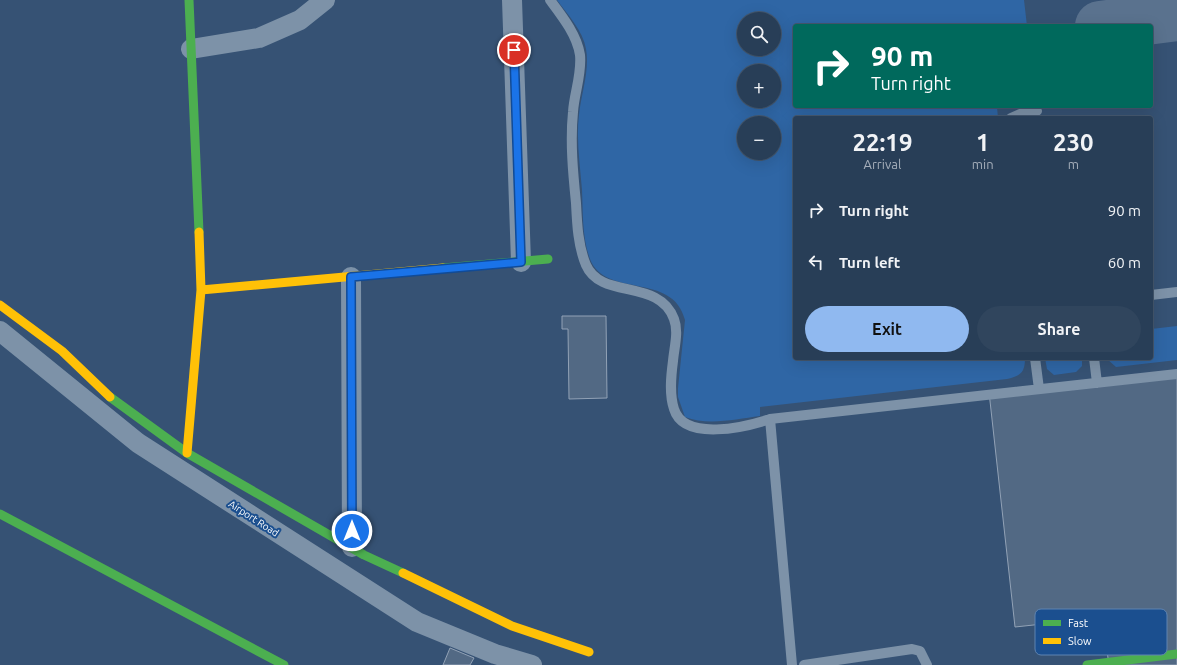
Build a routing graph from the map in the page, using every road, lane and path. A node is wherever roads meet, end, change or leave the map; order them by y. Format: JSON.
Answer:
{"nodes":[{"id":1,"x":189,"y":0,"type":"edge"},
{"id":2,"x":325,"y":0,"type":"edge"},
{"id":3,"x":512,"y":0,"type":"edge"},
{"id":4,"x":550,"y":0,"type":"edge"},
{"id":5,"x":191,"y":49,"type":"junction"},
{"id":6,"x":1037,"y":111,"type":"dead end"},
{"id":7,"x":1016,"y":116,"type":"edge"},
{"id":8,"x":548,"y":259,"type":"dead end"},
{"id":9,"x":521,"y":262,"type":"junction"},
{"id":10,"x":351,"y":277,"type":"junction"},
{"id":11,"x":200,"y":290,"type":"junction"},
{"id":12,"x":1177,"y":292,"type":"edge"},
{"id":13,"x":1153,"y":295,"type":"edge"},
{"id":14,"x":0,"y":305,"type":"edge"},
{"id":15,"x":0,"y":331,"type":"edge"},
{"id":16,"x":1036,"y":360,"type":"edge"},
{"id":17,"x":1094,"y":360,"type":"edge"},
{"id":18,"x":1177,"y":374,"type":"edge"},
{"id":19,"x":1097,"y":383,"type":"junction"},
{"id":20,"x":1039,"y":389,"type":"junction"},
{"id":21,"x":770,"y":419,"type":"junction"},
{"id":22,"x":187,"y":453,"type":"junction"},
{"id":23,"x":0,"y":514,"type":"edge"},
{"id":24,"x":352,"y":547,"type":"junction"},
{"id":25,"x":589,"y":652,"type":"dead end"},
{"id":26,"x":1177,"y":654,"type":"edge"},
{"id":27,"x":284,"y":665,"type":"edge"},
{"id":28,"x":532,"y":665,"type":"edge"},
{"id":29,"x":792,"y":665,"type":"edge"},
{"id":30,"x":804,"y":665,"type":"edge"},
{"id":31,"x":927,"y":665,"type":"edge"},
{"id":32,"x":1087,"y":665,"type":"edge"}],
"edges":[{"from":1,"to":5,"type":"street"},
{"from":2,"to":5,"type":"street"},
{"from":3,"to":9,"type":"street"},
{"from":4,"to":21,"type":"lane"},
{"from":5,"to":11,"type":"street"},
{"from":6,"to":7,"type":"lane"},
{"from":8,"to":9,"type":"street"},
{"from":9,"to":10,"type":"street"},
{"from":10,"to":11,"type":"street"},
{"from":10,"to":24,"type":"street"},
{"from":11,"to":22,"type":"street"},
{"from":12,"to":13,"type":"lane"},
{"from":14,"to":22,"type":"street"},
{"from":15,"to":28,"type":"street","name":"Airport Road"},
{"from":16,"to":20,"type":"lane"},
{"from":17,"to":19,"type":"lane"},
{"from":18,"to":19,"type":"lane"},
{"from":19,"to":20,"type":"lane"},
{"from":20,"to":21,"type":"lane"},
{"from":21,"to":29,"type":"lane"},
{"from":22,"to":24,"type":"street"},
{"from":23,"to":27,"type":"street"},
{"from":24,"to":25,"type":"street"},
{"from":26,"to":32,"type":"street"},
{"from":30,"to":31,"type":"lane"}]}
